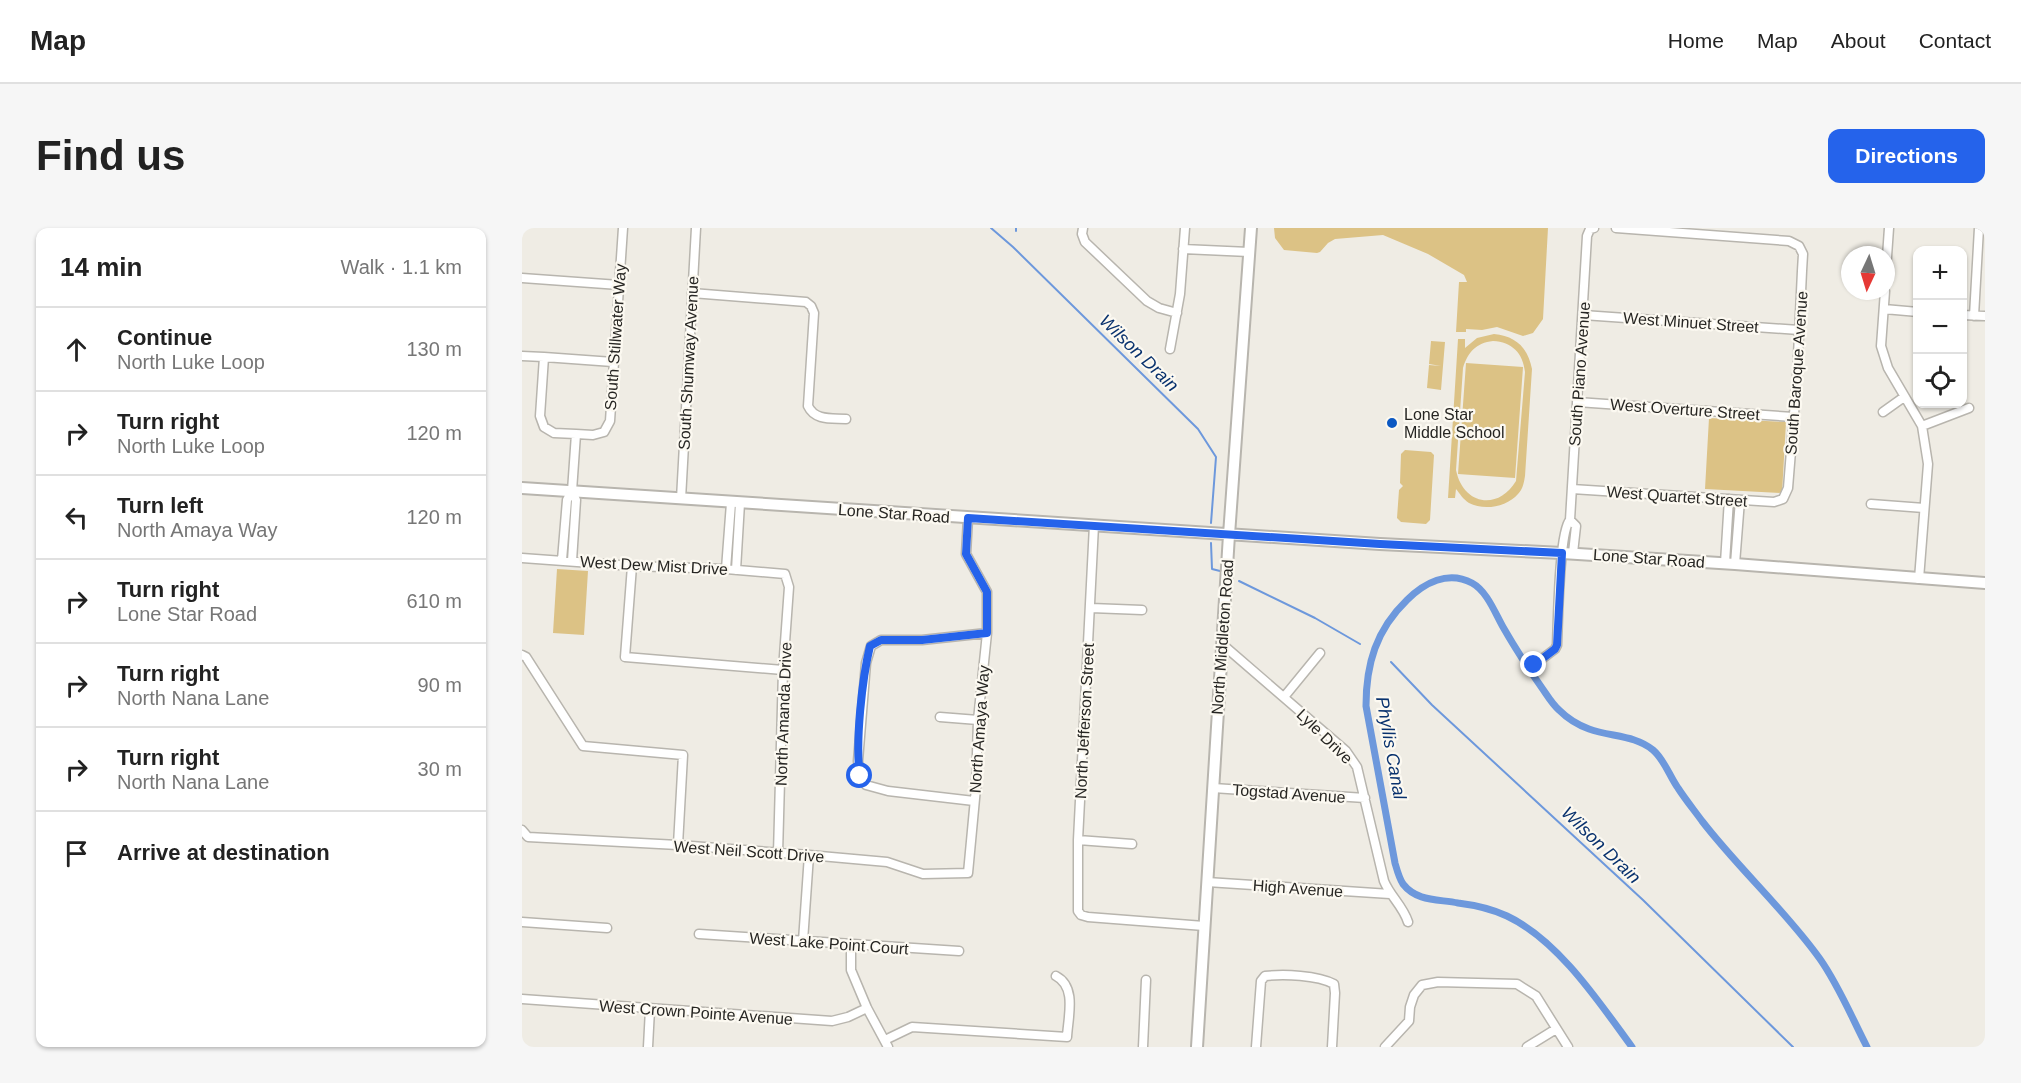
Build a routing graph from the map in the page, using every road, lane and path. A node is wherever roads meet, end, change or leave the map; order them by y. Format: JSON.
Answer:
{"nodes":[{"id":1,"x":623,"y":228,"type":"edge"},
{"id":2,"x":696,"y":228,"type":"edge"},
{"id":3,"x":1083,"y":228,"type":"edge"},
{"id":4,"x":1185,"y":228,"type":"edge"},
{"id":5,"x":1251,"y":228,"type":"edge"},
{"id":6,"x":1592,"y":228,"type":"edge"},
{"id":7,"x":1616,"y":228,"type":"edge"},
{"id":8,"x":1889,"y":228,"type":"edge"},
{"id":9,"x":1979,"y":228,"type":"edge"},
{"id":10,"x":1688,"y":231,"type":"edge"},
{"id":11,"x":1888,"y":246,"type":"edge"},
{"id":12,"x":1183,"y":249,"type":"junction"},
{"id":13,"x":1249,"y":252,"type":"junction"},
{"id":14,"x":522,"y":278,"type":"edge"},
{"id":15,"x":619,"y":285,"type":"junction"},
{"id":16,"x":692,"y":293,"type":"junction"},
{"id":17,"x":1884,"y":300,"type":"edge"},
{"id":18,"x":1884,"y":309,"type":"junction"},
{"id":19,"x":1913,"y":312,"type":"edge"},
{"id":20,"x":1177,"y":313,"type":"junction"},
{"id":21,"x":1583,"y":315,"type":"junction"},
{"id":22,"x":1967,"y":315,"type":"edge"},
{"id":23,"x":1974,"y":315,"type":"junction"},
{"id":24,"x":1985,"y":316,"type":"edge"},
{"id":25,"x":1799,"y":330,"type":"junction"},
{"id":26,"x":1170,"y":349,"type":"dead end"},
{"id":27,"x":522,"y":356,"type":"edge"},
{"id":28,"x":544,"y":357,"type":"junction"},
{"id":29,"x":614,"y":362,"type":"junction"},
{"id":30,"x":1904,"y":397,"type":"junction"},
{"id":31,"x":1577,"y":402,"type":"junction"},
{"id":32,"x":1969,"y":408,"type":"dead end"},
{"id":33,"x":1883,"y":412,"type":"dead end"},
{"id":34,"x":1793,"y":417,"type":"junction"},
{"id":35,"x":846,"y":418,"type":"dead end"},
{"id":36,"x":1922,"y":426,"type":"junction"},
{"id":37,"x":576,"y":434,"type":"junction"},
{"id":38,"x":522,"y":488,"type":"edge"},
{"id":39,"x":1572,"y":489,"type":"junction"},
{"id":40,"x":572,"y":491,"type":"junction"},
{"id":41,"x":681,"y":499,"type":"junction"},
{"id":42,"x":1729,"y":499,"type":"junction"},
{"id":43,"x":1740,"y":500,"type":"junction"},
{"id":44,"x":1783,"y":500,"type":"joint"},
{"id":45,"x":735,"y":503,"type":"junction"},
{"id":46,"x":1871,"y":504,"type":"dead end"},
{"id":47,"x":1924,"y":508,"type":"junction"},
{"id":48,"x":968,"y":518,"type":"junction"},
{"id":49,"x":1094,"y":525,"type":"junction"},
{"id":50,"x":1228,"y":534,"type":"junction"},
{"id":51,"x":1568,"y":553,"type":"junction"},
{"id":52,"x":522,"y":558,"type":"edge"},
{"id":53,"x":562,"y":560,"type":"junction"},
{"id":54,"x":572,"y":561,"type":"junction"},
{"id":55,"x":1730,"y":563,"type":"junction"},
{"id":56,"x":632,"y":566,"type":"junction"},
{"id":57,"x":726,"y":569,"type":"junction"},
{"id":58,"x":736,"y":570,"type":"junction"},
{"id":59,"x":785,"y":574,"type":"joint"},
{"id":60,"x":1919,"y":579,"type":"junction"},
{"id":61,"x":1985,"y":583,"type":"edge"},
{"id":62,"x":1091,"y":608,"type":"junction"},
{"id":63,"x":1142,"y":610,"type":"dead end"},
{"id":64,"x":987,"y":633,"type":"junction"},
{"id":65,"x":1222,"y":644,"type":"junction"},
{"id":66,"x":1320,"y":652,"type":"dead end"},
{"id":67,"x":522,"y":655,"type":"edge"},
{"id":68,"x":1534,"y":665,"type":"dead end"},
{"id":69,"x":783,"y":670,"type":"junction"},
{"id":70,"x":1284,"y":697,"type":"junction"},
{"id":71,"x":940,"y":717,"type":"dead end"},
{"id":72,"x":978,"y":720,"type":"junction"},
{"id":73,"x":1213,"y":788,"type":"junction"},
{"id":74,"x":1365,"y":798,"type":"junction"},
{"id":75,"x":974,"y":801,"type":"junction"},
{"id":76,"x":525,"y":834,"type":"edge"},
{"id":77,"x":1078,"y":840,"type":"junction"},
{"id":78,"x":1132,"y":844,"type":"dead end"},
{"id":79,"x":678,"y":846,"type":"junction"},
{"id":80,"x":778,"y":854,"type":"junction"},
{"id":81,"x":809,"y":855,"type":"junction"},
{"id":82,"x":968,"y":873,"type":"joint"},
{"id":83,"x":1207,"y":882,"type":"junction"},
{"id":84,"x":1389,"y":894,"type":"junction"},
{"id":85,"x":522,"y":922,"type":"edge"},
{"id":86,"x":1408,"y":922,"type":"dead end"},
{"id":87,"x":1204,"y":926,"type":"junction"},
{"id":88,"x":607,"y":928,"type":"dead end"},
{"id":89,"x":699,"y":934,"type":"dead end"},
{"id":90,"x":803,"y":941,"type":"junction"},
{"id":91,"x":851,"y":944,"type":"junction"},
{"id":92,"x":959,"y":951,"type":"dead end"},
{"id":93,"x":1056,"y":976,"type":"dead end"},
{"id":94,"x":1146,"y":980,"type":"dead end"},
{"id":95,"x":522,"y":999,"type":"edge"},
{"id":96,"x":867,"y":1008,"type":"junction"},
{"id":97,"x":650,"y":1009,"type":"junction"},
{"id":98,"x":1556,"y":1029,"type":"junction"},
{"id":99,"x":887,"y":1043,"type":"edge"},
{"id":100,"x":648,"y":1047,"type":"edge"},
{"id":101,"x":1143,"y":1047,"type":"edge"},
{"id":102,"x":1197,"y":1047,"type":"edge"},
{"id":103,"x":1256,"y":1047,"type":"edge"},
{"id":104,"x":1332,"y":1047,"type":"edge"},
{"id":105,"x":1384,"y":1047,"type":"edge"},
{"id":106,"x":1527,"y":1047,"type":"edge"},
{"id":107,"x":1568,"y":1047,"type":"edge"}],
"edges":[{"from":1,"to":15,"type":"street","name":"South Stillwater Way"},
{"from":2,"to":16,"type":"street","name":"South Shumway Avenue"},
{"from":3,"to":20,"type":"street"},
{"from":4,"to":12,"type":"street"},
{"from":5,"to":13,"type":"main road","name":"North Middleton Road"},
{"from":6,"to":21,"type":"street","name":"South Piano Avenue"},
{"from":7,"to":10,"type":"street"},
{"from":8,"to":11,"type":"street"},
{"from":9,"to":23,"type":"street"},
{"from":10,"to":25,"type":"street","name":"South Baroque Avenue"},
{"from":12,"to":13,"type":"street"},
{"from":12,"to":20,"type":"street"},
{"from":13,"to":50,"type":"main road","name":"North Middleton Road"},
{"from":14,"to":15,"type":"street"},
{"from":15,"to":29,"type":"street","name":"South Stillwater Way"},
{"from":16,"to":35,"type":"street"},
{"from":16,"to":41,"type":"street","name":"South Shumway Avenue"},
{"from":17,"to":18,"type":"street"},
{"from":18,"to":19,"type":"street"},
{"from":18,"to":30,"type":"street"},
{"from":20,"to":26,"type":"street"},
{"from":21,"to":25,"type":"street","name":"West Minuet Street"},
{"from":21,"to":31,"type":"street","name":"South Piano Avenue"},
{"from":22,"to":23,"type":"street"},
{"from":23,"to":24,"type":"street"},
{"from":25,"to":34,"type":"street","name":"South Baroque Avenue"},
{"from":27,"to":28,"type":"street"},
{"from":28,"to":29,"type":"street"},
{"from":28,"to":37,"type":"street"},
{"from":29,"to":37,"type":"street","name":"South Stillwater Way"},
{"from":30,"to":33,"type":"street"},
{"from":30,"to":36,"type":"street"},
{"from":31,"to":34,"type":"street","name":"West Overture Street"},
{"from":31,"to":39,"type":"street","name":"South Piano Avenue"},
{"from":32,"to":36,"type":"street"},
{"from":34,"to":44,"type":"street","name":"South Baroque Avenue"},
{"from":36,"to":47,"type":"street"},
{"from":37,"to":40,"type":"street"},
{"from":38,"to":40,"type":"main road","name":"Lone Star Road"},
{"from":39,"to":42,"type":"street","name":"West Quartet Street"},
{"from":39,"to":51,"type":"street","name":"South Piano Avenue"},
{"from":40,"to":41,"type":"main road","name":"Lone Star Road"},
{"from":40,"to":53,"type":"street"},
{"from":40,"to":54,"type":"street"},
{"from":41,"to":45,"type":"main road","name":"Lone Star Road"},
{"from":42,"to":43,"type":"street","name":"West Quartet Street"},
{"from":42,"to":55,"type":"street"},
{"from":43,"to":44,"type":"street","name":"West Quartet Street"},
{"from":43,"to":55,"type":"street"},
{"from":45,"to":48,"type":"main road","name":"Lone Star Road"},
{"from":45,"to":57,"type":"street"},
{"from":45,"to":58,"type":"street"},
{"from":46,"to":47,"type":"street"},
{"from":47,"to":60,"type":"street"},
{"from":48,"to":49,"type":"main road","name":"Lone Star Road"},
{"from":48,"to":64,"type":"street","name":"North Amaya Way"},
{"from":49,"to":50,"type":"main road","name":"Lone Star Road"},
{"from":49,"to":62,"type":"street","name":"North Jefferson Street"},
{"from":50,"to":51,"type":"main road","name":"Lone Star Road"},
{"from":50,"to":65,"type":"main road","name":"North Middleton Road"},
{"from":51,"to":55,"type":"main road","name":"Lone Star Road"},
{"from":51,"to":68,"type":"street","name":"South Piano Avenue"},
{"from":52,"to":53,"type":"street","name":"West Dew Mist Drive"},
{"from":53,"to":54,"type":"street","name":"West Dew Mist Drive"},
{"from":54,"to":56,"type":"street","name":"West Dew Mist Drive"},
{"from":55,"to":60,"type":"main road","name":"Lone Star Road"},
{"from":56,"to":57,"type":"street","name":"West Dew Mist Drive"},
{"from":56,"to":69,"type":"street"},
{"from":57,"to":58,"type":"street","name":"West Dew Mist Drive"},
{"from":58,"to":59,"type":"street","name":"West Dew Mist Drive"},
{"from":59,"to":69,"type":"street","name":"North Amanda Drive"},
{"from":60,"to":61,"type":"main road","name":"Lone Star Road"},
{"from":62,"to":63,"type":"street"},
{"from":62,"to":77,"type":"street","name":"North Jefferson Street"},
{"from":64,"to":72,"type":"street","name":"North Amaya Way"},
{"from":64,"to":75,"type":"street"},
{"from":65,"to":70,"type":"street","name":"Lyle Drive"},
{"from":65,"to":73,"type":"main road","name":"North Middleton Road"},
{"from":66,"to":70,"type":"street"},
{"from":67,"to":79,"type":"street"},
{"from":69,"to":80,"type":"street","name":"North Amanda Drive"},
{"from":70,"to":74,"type":"street","name":"Lyle Drive"},
{"from":71,"to":72,"type":"street"},
{"from":72,"to":75,"type":"street","name":"North Amaya Way"},
{"from":73,"to":74,"type":"street","name":"Togstad Avenue"},
{"from":73,"to":83,"type":"main road","name":"North Middleton Road"},
{"from":74,"to":84,"type":"street","name":"Lyle Drive"},
{"from":75,"to":82,"type":"street","name":"North Amaya Way"},
{"from":76,"to":79,"type":"street","name":"West Neil Scott Drive"},
{"from":77,"to":78,"type":"street"},
{"from":77,"to":87,"type":"street","name":"North Jefferson Street"},
{"from":79,"to":80,"type":"street","name":"West Neil Scott Drive"},
{"from":80,"to":81,"type":"street","name":"West Neil Scott Drive"},
{"from":81,"to":82,"type":"street","name":"West Neil Scott Drive"},
{"from":81,"to":90,"type":"street"},
{"from":83,"to":84,"type":"street","name":"High Avenue"},
{"from":83,"to":87,"type":"main road","name":"North Middleton Road"},
{"from":84,"to":86,"type":"street","name":"Lyle Drive"},
{"from":85,"to":88,"type":"street"},
{"from":87,"to":102,"type":"main road","name":"North Middleton Road"},
{"from":89,"to":90,"type":"street","name":"West Lake Point Court"},
{"from":90,"to":91,"type":"street","name":"West Lake Point Court"},
{"from":91,"to":92,"type":"street","name":"West Lake Point Court"},
{"from":91,"to":96,"type":"street"},
{"from":93,"to":99,"type":"street"},
{"from":94,"to":101,"type":"street"},
{"from":95,"to":97,"type":"street","name":"West Crown Pointe Avenue"},
{"from":96,"to":97,"type":"street","name":"West Crown Pointe Avenue"},
{"from":96,"to":99,"type":"street"},
{"from":97,"to":100,"type":"street"},
{"from":98,"to":105,"type":"street"},
{"from":98,"to":106,"type":"street"},
{"from":98,"to":107,"type":"street"},
{"from":103,"to":104,"type":"street"}]}
